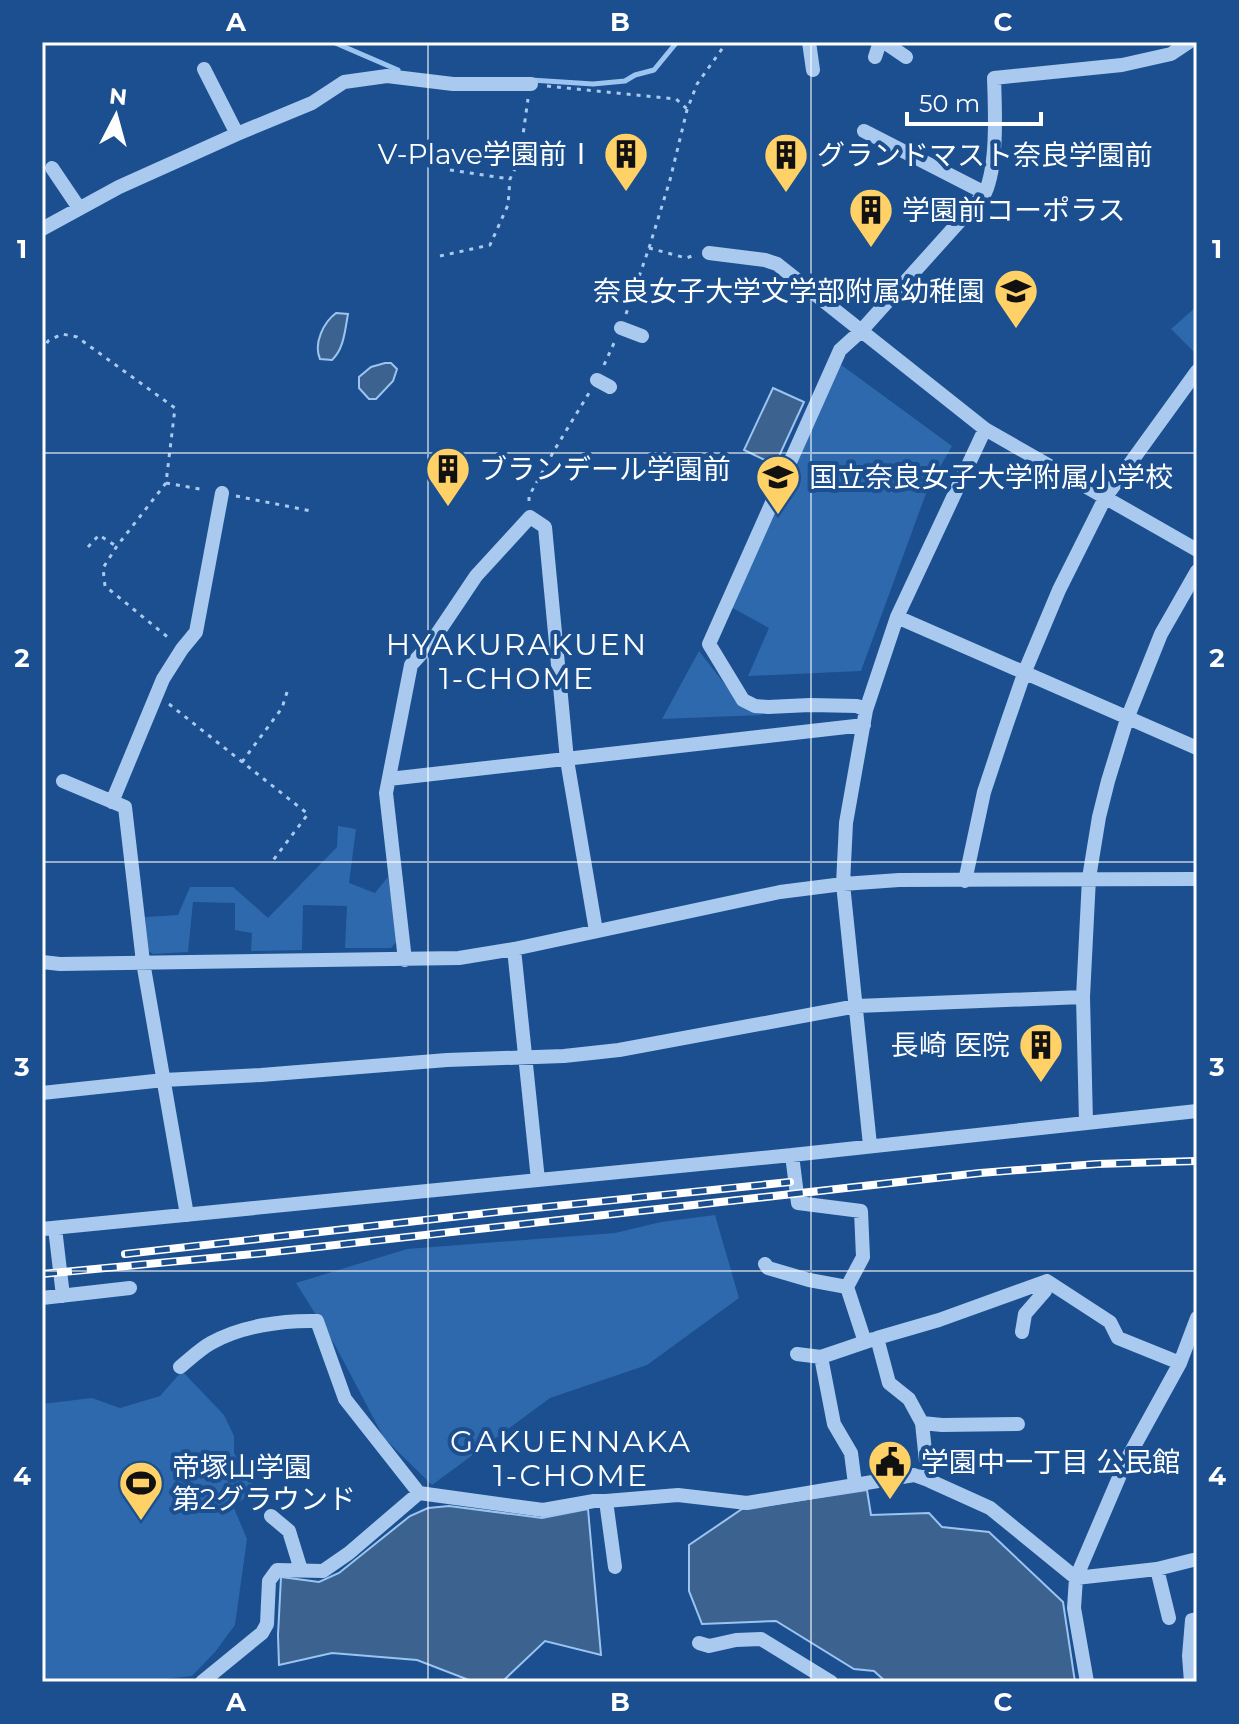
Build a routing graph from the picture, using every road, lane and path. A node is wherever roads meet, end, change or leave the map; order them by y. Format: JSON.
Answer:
{"nodes":[{"id":1,"x":727,"y":42,"type":"edge"},
{"id":2,"x":809,"y":42,"type":"edge"},
{"id":3,"x":882,"y":42,"type":"edge"},
{"id":4,"x":1189,"y":42,"type":"edge"},
{"id":5,"x":875,"y":57,"type":"dead end"},
{"id":6,"x":906,"y":57,"type":"dead end"},
{"id":7,"x":204,"y":69,"type":"dead end"},
{"id":8,"x":813,"y":70,"type":"dead end"},
{"id":9,"x":531,"y":84,"type":"junction"},
{"id":10,"x":687,"y":110,"type":"junction"},
{"id":11,"x":864,"y":131,"type":"dead end"},
{"id":12,"x":237,"y":134,"type":"junction"},
{"id":13,"x":52,"y":168,"type":"dead end"},
{"id":14,"x":450,"y":170,"type":"dead end"},
{"id":15,"x":510,"y":179,"type":"junction"},
{"id":16,"x":985,"y":193,"type":"junction"},
{"id":17,"x":79,"y":208,"type":"junction"},
{"id":18,"x":42,"y":229,"type":"edge"},
{"id":19,"x":649,"y":248,"type":"junction"},
{"id":20,"x":709,"y":253,"type":"joint"},
{"id":21,"x":440,"y":256,"type":"dead end"},
{"id":22,"x":621,"y":328,"type":"junction"},
{"id":23,"x":861,"y":331,"type":"junction"},
{"id":24,"x":642,"y":336,"type":"dead end"},
{"id":25,"x":42,"y":352,"type":"edge"},
{"id":26,"x":1197,"y":371,"type":"edge"},
{"id":27,"x":985,"y":429,"type":"junction"},
{"id":28,"x":222,"y":493,"type":"dead end"},
{"id":29,"x":1105,"y":498,"type":"junction"},
{"id":30,"x":530,"y":517,"type":"junction"},
{"id":31,"x":117,"y":546,"type":"junction"},
{"id":32,"x":88,"y":547,"type":"dead end"},
{"id":33,"x":1197,"y":550,"type":"edge"},
{"id":34,"x":1197,"y":571,"type":"edge"},
{"id":35,"x":897,"y":617,"type":"junction"},
{"id":36,"x":182,"y":649,"type":"junction"},
{"id":37,"x":1025,"y":671,"type":"junction"},
{"id":38,"x":288,"y":689,"type":"dead end"},
{"id":39,"x":157,"y":694,"type":"junction"},
{"id":40,"x":866,"y":710,"type":"junction"},
{"id":41,"x":1127,"y":719,"type":"junction"},
{"id":42,"x":864,"y":725,"type":"junction"},
{"id":43,"x":1197,"y":748,"type":"edge"},
{"id":44,"x":567,"y":760,"type":"junction"},
{"id":45,"x":242,"y":762,"type":"junction"},
{"id":46,"x":389,"y":779,"type":"junction"},
{"id":47,"x":63,"y":781,"type":"dead end"},
{"id":48,"x":112,"y":802,"type":"junction"},
{"id":49,"x":271,"y":863,"type":"dead end"},
{"id":50,"x":1089,"y":878,"type":"junction"},
{"id":51,"x":1197,"y":879,"type":"edge"},
{"id":52,"x":965,"y":881,"type":"junction"},
{"id":53,"x":843,"y":884,"type":"junction"},
{"id":54,"x":596,"y":931,"type":"junction"},
{"id":55,"x":514,"y":949,"type":"junction"},
{"id":56,"x":405,"y":960,"type":"junction"},
{"id":57,"x":42,"y":962,"type":"edge"},
{"id":58,"x":143,"y":962,"type":"junction"},
{"id":59,"x":1083,"y":997,"type":"junction"},
{"id":60,"x":857,"y":1006,"type":"junction"},
{"id":61,"x":525,"y":1058,"type":"junction"},
{"id":62,"x":164,"y":1080,"type":"junction"},
{"id":63,"x":42,"y":1093,"type":"edge"},
{"id":64,"x":1197,"y":1111,"type":"edge"},
{"id":65,"x":1086,"y":1122,"type":"junction"},
{"id":66,"x":870,"y":1145,"type":"junction"},
{"id":67,"x":792,"y":1155,"type":"junction"},
{"id":68,"x":538,"y":1180,"type":"junction"},
{"id":69,"x":187,"y":1215,"type":"junction"},
{"id":70,"x":49,"y":1228,"type":"edge"},
{"id":71,"x":765,"y":1264,"type":"dead end"},
{"id":72,"x":809,"y":1280,"type":"junction"},
{"id":73,"x":1047,"y":1281,"type":"junction"},
{"id":74,"x":785,"y":1286,"type":"dead end"},
{"id":75,"x":847,"y":1287,"type":"junction"},
{"id":76,"x":130,"y":1288,"type":"dead end"},
{"id":77,"x":63,"y":1296,"type":"junction"},
{"id":78,"x":42,"y":1298,"type":"edge"},
{"id":79,"x":1197,"y":1318,"type":"edge"},
{"id":80,"x":1022,"y":1332,"type":"dead end"},
{"id":81,"x":871,"y":1340,"type":"junction"},
{"id":82,"x":797,"y":1354,"type":"dead end"},
{"id":83,"x":821,"y":1357,"type":"junction"},
{"id":84,"x":1180,"y":1363,"type":"junction"},
{"id":85,"x":180,"y":1367,"type":"dead end"},
{"id":86,"x":922,"y":1423,"type":"junction"},
{"id":87,"x":1018,"y":1424,"type":"dead end"},
{"id":88,"x":928,"y":1480,"type":"junction"},
{"id":89,"x":855,"y":1484,"type":"junction"},
{"id":90,"x":419,"y":1493,"type":"junction"},
{"id":91,"x":606,"y":1501,"type":"junction"},
{"id":92,"x":271,"y":1516,"type":"dead end"},
{"id":93,"x":1193,"y":1560,"type":"dead end"},
{"id":94,"x":615,"y":1567,"type":"dead end"},
{"id":95,"x":1157,"y":1569,"type":"junction"},
{"id":96,"x":301,"y":1570,"type":"junction"},
{"id":97,"x":1076,"y":1578,"type":"junction"},
{"id":98,"x":1169,"y":1618,"type":"dead end"},
{"id":99,"x":1197,"y":1619,"type":"edge"},
{"id":100,"x":699,"y":1643,"type":"dead end"},
{"id":101,"x":202,"y":1682,"type":"edge"},
{"id":102,"x":831,"y":1682,"type":"edge"},
{"id":103,"x":1087,"y":1682,"type":"edge"},
{"id":104,"x":1191,"y":1682,"type":"edge"}],
"edges":[{"from":1,"to":10,"type":"path"},
{"from":2,"to":8,"type":"street"},
{"from":3,"to":5,"type":"street"},
{"from":3,"to":6,"type":"street"},
{"from":4,"to":16,"type":"street"},
{"from":7,"to":12,"type":"street"},
{"from":9,"to":10,"type":"path"},
{"from":9,"to":12,"type":"street"},
{"from":9,"to":15,"type":"path"},
{"from":10,"to":19,"type":"path"},
{"from":11,"to":16,"type":"street"},
{"from":12,"to":17,"type":"street"},
{"from":13,"to":17,"type":"street"},
{"from":14,"to":15,"type":"path"},
{"from":15,"to":21,"type":"path"},
{"from":16,"to":23,"type":"street"},
{"from":17,"to":18,"type":"street"},
{"from":19,"to":20,"type":"path"},
{"from":19,"to":22,"type":"path"},
{"from":20,"to":23,"type":"street"},
{"from":22,"to":24,"type":"street"},
{"from":22,"to":30,"type":"path"},
{"from":23,"to":27,"type":"street"},
{"from":23,"to":40,"type":"street"},
{"from":25,"to":31,"type":"path"},
{"from":26,"to":29,"type":"street"},
{"from":27,"to":29,"type":"street"},
{"from":27,"to":35,"type":"street"},
{"from":28,"to":36,"type":"street"},
{"from":29,"to":33,"type":"street"},
{"from":29,"to":37,"type":"street"},
{"from":30,"to":44,"type":"street"},
{"from":30,"to":46,"type":"street"},
{"from":31,"to":32,"type":"path"},
{"from":31,"to":36,"type":"path"},
{"from":34,"to":41,"type":"street"},
{"from":35,"to":37,"type":"street"},
{"from":35,"to":40,"type":"street"},
{"from":36,"to":39,"type":"street"},
{"from":37,"to":41,"type":"street"},
{"from":37,"to":52,"type":"street"},
{"from":38,"to":45,"type":"path"},
{"from":39,"to":45,"type":"path"},
{"from":39,"to":48,"type":"street"},
{"from":40,"to":42,"type":"street"},
{"from":41,"to":43,"type":"street"},
{"from":41,"to":50,"type":"street"},
{"from":42,"to":44,"type":"street"},
{"from":42,"to":53,"type":"street"},
{"from":44,"to":46,"type":"street"},
{"from":44,"to":54,"type":"street"},
{"from":45,"to":49,"type":"path"},
{"from":46,"to":56,"type":"street"},
{"from":47,"to":48,"type":"street"},
{"from":48,"to":58,"type":"street"},
{"from":50,"to":51,"type":"street"},
{"from":50,"to":52,"type":"street"},
{"from":50,"to":59,"type":"street"},
{"from":52,"to":53,"type":"street"},
{"from":53,"to":54,"type":"street"},
{"from":53,"to":60,"type":"street"},
{"from":54,"to":55,"type":"street"},
{"from":55,"to":56,"type":"street"},
{"from":55,"to":61,"type":"street"},
{"from":56,"to":58,"type":"street"},
{"from":57,"to":58,"type":"street"},
{"from":58,"to":62,"type":"street"},
{"from":59,"to":60,"type":"street"},
{"from":59,"to":65,"type":"street"},
{"from":60,"to":61,"type":"street"},
{"from":60,"to":66,"type":"street"},
{"from":61,"to":62,"type":"street"},
{"from":61,"to":68,"type":"street"},
{"from":62,"to":63,"type":"street"},
{"from":62,"to":69,"type":"street"},
{"from":64,"to":65,"type":"street"},
{"from":65,"to":66,"type":"street"},
{"from":66,"to":67,"type":"street"},
{"from":67,"to":68,"type":"street"},
{"from":67,"to":75,"type":"street"},
{"from":68,"to":69,"type":"street"},
{"from":69,"to":70,"type":"street"},
{"from":70,"to":77,"type":"street"},
{"from":71,"to":72,"type":"street"},
{"from":72,"to":74,"type":"street"},
{"from":72,"to":75,"type":"street"},
{"from":73,"to":80,"type":"street"},
{"from":73,"to":81,"type":"street"},
{"from":73,"to":84,"type":"street"},
{"from":75,"to":81,"type":"street"},
{"from":76,"to":77,"type":"street"},
{"from":77,"to":78,"type":"street"},
{"from":79,"to":84,"type":"street"},
{"from":81,"to":83,"type":"street"},
{"from":81,"to":86,"type":"street"},
{"from":82,"to":83,"type":"street"},
{"from":83,"to":89,"type":"street"},
{"from":84,"to":97,"type":"street"},
{"from":85,"to":90,"type":"street"},
{"from":86,"to":87,"type":"street"},
{"from":86,"to":88,"type":"street"},
{"from":88,"to":89,"type":"street"},
{"from":88,"to":97,"type":"street"},
{"from":89,"to":91,"type":"street"},
{"from":90,"to":91,"type":"street"},
{"from":90,"to":96,"type":"street"},
{"from":91,"to":94,"type":"street"},
{"from":92,"to":96,"type":"street"},
{"from":93,"to":95,"type":"street"},
{"from":95,"to":97,"type":"street"},
{"from":95,"to":98,"type":"street"},
{"from":96,"to":101,"type":"street"},
{"from":97,"to":103,"type":"street"},
{"from":99,"to":104,"type":"street"},
{"from":100,"to":102,"type":"street"}]}
